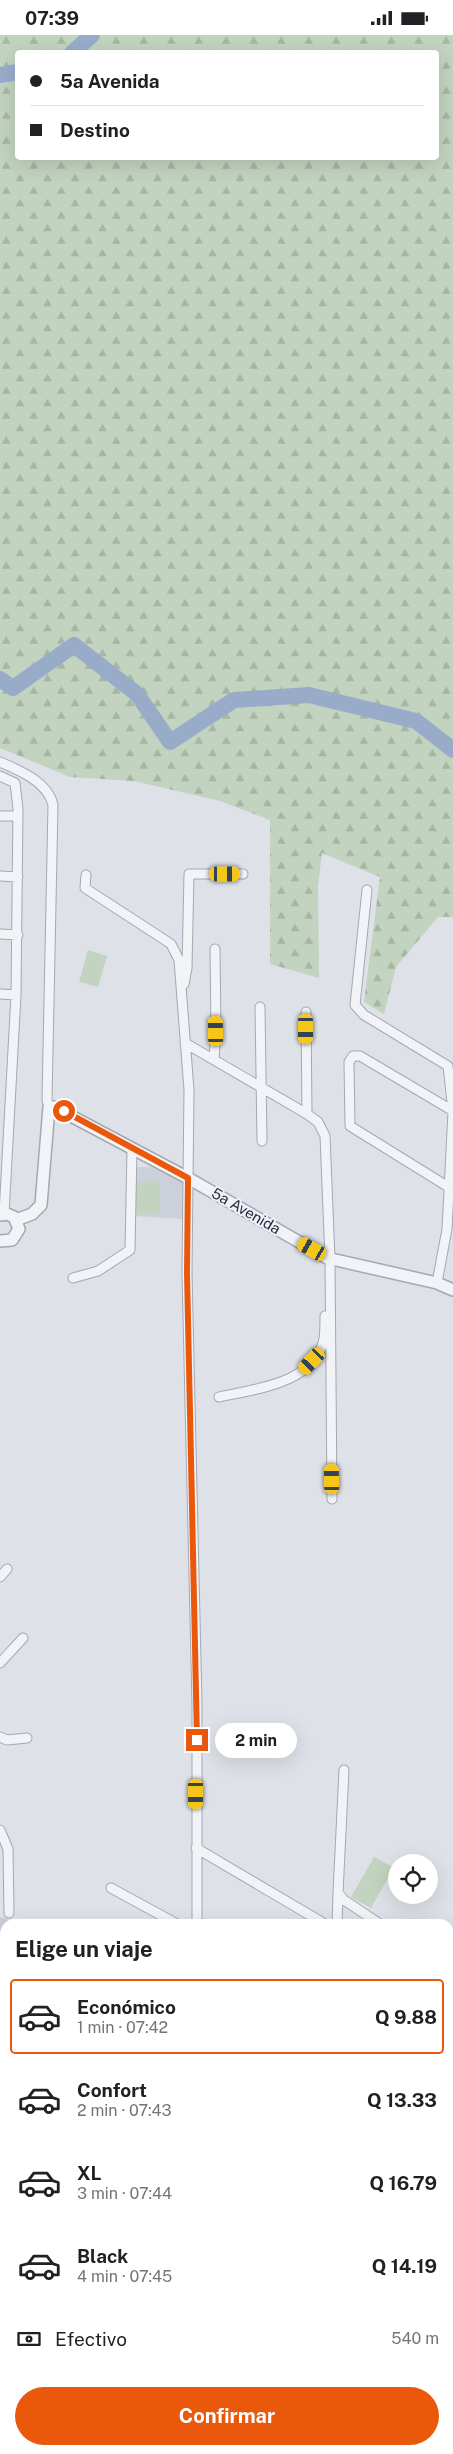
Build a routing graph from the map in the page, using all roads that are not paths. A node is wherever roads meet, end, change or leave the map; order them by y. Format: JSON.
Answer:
{"nodes":[{"id":1,"x":0,"y":762,"type":"edge"},
{"id":2,"x":0,"y":776,"type":"edge"},
{"id":3,"x":0,"y":816,"type":"edge"},
{"id":4,"x":17,"y":816,"type":"junction"},
{"id":5,"x":243,"y":874,"type":"dead end"},
{"id":6,"x":86,"y":875,"type":"dead end"},
{"id":7,"x":0,"y":876,"type":"edge"},
{"id":8,"x":18,"y":877,"type":"junction"},
{"id":9,"x":367,"y":890,"type":"dead end"},
{"id":10,"x":0,"y":934,"type":"edge"},
{"id":11,"x":18,"y":935,"type":"junction"},
{"id":12,"x":215,"y":949,"type":"dead end"},
{"id":13,"x":0,"y":994,"type":"edge"},
{"id":14,"x":16,"y":995,"type":"junction"},
{"id":15,"x":181,"y":996,"type":"junction"},
{"id":16,"x":260,"y":1007,"type":"dead end"},
{"id":17,"x":306,"y":1012,"type":"dead end"},
{"id":18,"x":185,"y":1043,"type":"junction"},
{"id":19,"x":214,"y":1061,"type":"junction"},
{"id":20,"x":452,"y":1071,"type":"edge"},
{"id":21,"x":262,"y":1089,"type":"junction"},
{"id":22,"x":49,"y":1107,"type":"junction"},
{"id":23,"x":453,"y":1111,"type":"edge"},
{"id":24,"x":307,"y":1114,"type":"junction"},
{"id":25,"x":262,"y":1141,"type":"dead end"},
{"id":26,"x":132,"y":1148,"type":"junction"},
{"id":27,"x":188,"y":1178,"type":"junction"},
{"id":28,"x":450,"y":1188,"type":"junction"},
{"id":29,"x":2,"y":1215,"type":"edge"},
{"id":30,"x":17,"y":1222,"type":"junction"},
{"id":31,"x":0,"y":1241,"type":"edge"},
{"id":32,"x":329,"y":1258,"type":"junction"},
{"id":33,"x":73,"y":1278,"type":"dead end"},
{"id":34,"x":437,"y":1283,"type":"junction"},
{"id":35,"x":453,"y":1290,"type":"edge"},
{"id":36,"x":218,"y":1397,"type":"dead end"},
{"id":37,"x":332,"y":1499,"type":"dead end"},
{"id":38,"x":7,"y":1569,"type":"dead end"},
{"id":39,"x":0,"y":1577,"type":"edge"},
{"id":40,"x":23,"y":1638,"type":"dead end"},
{"id":41,"x":0,"y":1663,"type":"edge"},
{"id":42,"x":0,"y":1737,"type":"edge"},
{"id":43,"x":27,"y":1738,"type":"dead end"},
{"id":44,"x":344,"y":1770,"type":"dead end"},
{"id":45,"x":0,"y":1831,"type":"edge"},
{"id":46,"x":196,"y":1849,"type":"junction"},
{"id":47,"x":111,"y":1888,"type":"dead end"},
{"id":48,"x":338,"y":1893,"type":"junction"},
{"id":49,"x":8,"y":1913,"type":"dead end"},
{"id":50,"x":168,"y":1919,"type":"edge"},
{"id":51,"x":197,"y":1919,"type":"edge"},
{"id":52,"x":316,"y":1919,"type":"edge"},
{"id":53,"x":337,"y":1919,"type":"edge"},
{"id":54,"x":372,"y":1919,"type":"edge"}],
"edges":[{"from":1,"to":22,"type":"street"},
{"from":2,"to":4,"type":"street"},
{"from":3,"to":4,"type":"street"},
{"from":4,"to":8,"type":"street"},
{"from":5,"to":15,"type":"street"},
{"from":6,"to":15,"type":"street"},
{"from":7,"to":8,"type":"street"},
{"from":8,"to":11,"type":"street"},
{"from":9,"to":20,"type":"street"},
{"from":10,"to":11,"type":"street"},
{"from":11,"to":14,"type":"street"},
{"from":12,"to":19,"type":"street"},
{"from":13,"to":14,"type":"street"},
{"from":14,"to":29,"type":"street"},
{"from":15,"to":18,"type":"street"},
{"from":16,"to":21,"type":"street"},
{"from":17,"to":24,"type":"street"},
{"from":18,"to":19,"type":"street"},
{"from":18,"to":27,"type":"street"},
{"from":19,"to":21,"type":"street"},
{"from":20,"to":23,"type":"street"},
{"from":21,"to":24,"type":"street"},
{"from":21,"to":25,"type":"street"},
{"from":22,"to":26,"type":"street","name":"5a Avenida"},
{"from":22,"to":30,"type":"street"},
{"from":23,"to":28,"type":"street"},
{"from":23,"to":28,"type":"street"},
{"from":24,"to":32,"type":"street"},
{"from":26,"to":27,"type":"street","name":"5a Avenida"},
{"from":26,"to":33,"type":"street"},
{"from":27,"to":32,"type":"street","name":"5a Avenida"},
{"from":27,"to":46,"type":"street"},
{"from":28,"to":34,"type":"street"},
{"from":29,"to":30,"type":"street"},
{"from":30,"to":31,"type":"street"},
{"from":32,"to":34,"type":"street","name":"5a Avenida"},
{"from":32,"to":36,"type":"street"},
{"from":32,"to":37,"type":"street"},
{"from":34,"to":35,"type":"street","name":"5a Avenida"},
{"from":38,"to":39,"type":"street"},
{"from":40,"to":41,"type":"street"},
{"from":42,"to":43,"type":"street"},
{"from":44,"to":48,"type":"street"},
{"from":45,"to":49,"type":"street"},
{"from":46,"to":51,"type":"street"},
{"from":46,"to":52,"type":"street"},
{"from":47,"to":50,"type":"street"},
{"from":48,"to":53,"type":"street"},
{"from":48,"to":54,"type":"street"}]}
